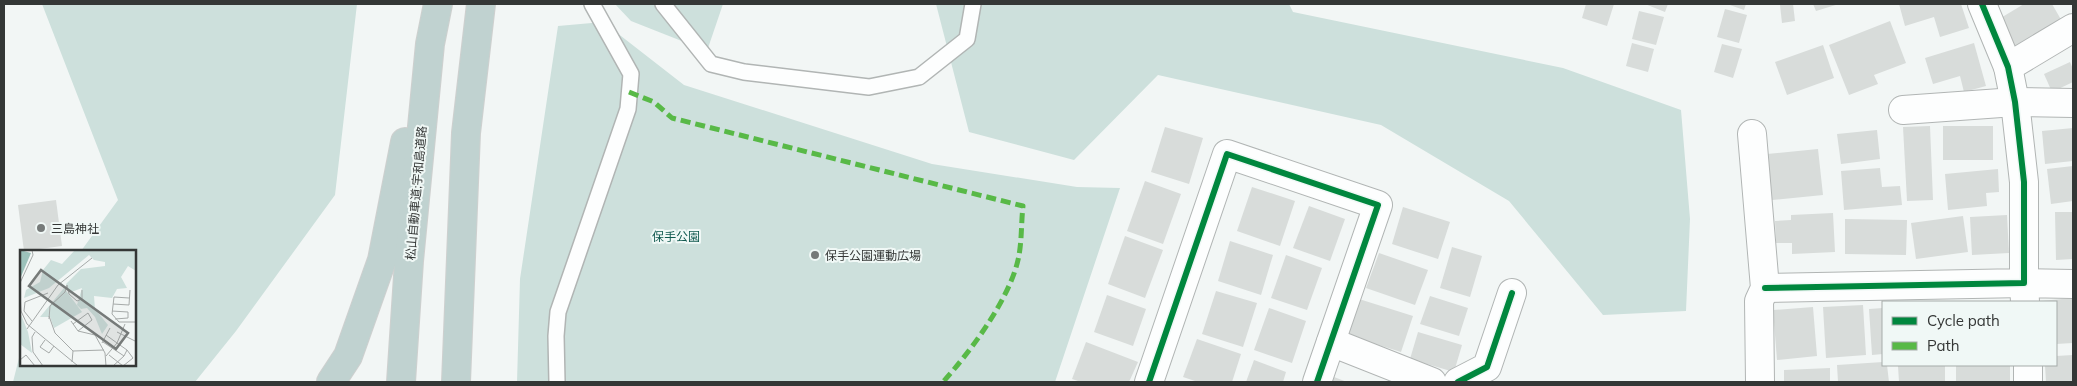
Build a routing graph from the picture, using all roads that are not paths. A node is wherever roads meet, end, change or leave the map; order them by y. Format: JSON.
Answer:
{"nodes":[{"id":1,"x":438,"y":4,"type":"edge"},
{"id":2,"x":481,"y":4,"type":"edge"},
{"id":3,"x":592,"y":4,"type":"edge"},
{"id":4,"x":663,"y":4,"type":"edge"},
{"id":5,"x":973,"y":4,"type":"edge"},
{"id":6,"x":1982,"y":4,"type":"edge"},
{"id":7,"x":2073,"y":28,"type":"edge"},
{"id":8,"x":430,"y":44,"type":"junction"},
{"id":9,"x":2008,"y":67,"type":"junction"},
{"id":10,"x":2015,"y":102,"type":"junction"},
{"id":11,"x":2073,"y":103,"type":"edge"},
{"id":12,"x":1903,"y":110,"type":"dead end"},
{"id":13,"x":1752,"y":134,"type":"dead end"},
{"id":14,"x":2073,"y":284,"type":"edge"},
{"id":15,"x":1765,"y":288,"type":"junction"},
{"id":16,"x":1512,"y":293,"type":"dead end"},
{"id":17,"x":2025,"y":293,"type":"edge"},
{"id":18,"x":1331,"y":342,"type":"junction"},
{"id":19,"x":2028,"y":366,"type":"edge"},
{"id":20,"x":331,"y":382,"type":"edge"},
{"id":21,"x":401,"y":382,"type":"edge"},
{"id":22,"x":456,"y":382,"type":"edge"},
{"id":23,"x":557,"y":382,"type":"edge"},
{"id":24,"x":1149,"y":382,"type":"edge"},
{"id":25,"x":1317,"y":382,"type":"edge"},
{"id":26,"x":1432,"y":382,"type":"edge"},
{"id":27,"x":1458,"y":382,"type":"edge"},
{"id":28,"x":1760,"y":382,"type":"edge"},
{"id":29,"x":2028,"y":382,"type":"edge"}],
"edges":[{"from":1,"to":8,"type":"highway","name":"松山自動車道;宇和島道路"},
{"from":2,"to":22,"type":"highway"},
{"from":3,"to":23,"type":"lane"},
{"from":4,"to":5,"type":"lane"},
{"from":6,"to":9,"type":"street"},
{"from":7,"to":9,"type":"street"},
{"from":8,"to":20,"type":"highway"},
{"from":8,"to":21,"type":"highway","name":"松山自動車道;宇和島道路"},
{"from":9,"to":10,"type":"street"},
{"from":10,"to":11,"type":"street"},
{"from":10,"to":12,"type":"street"},
{"from":10,"to":17,"type":"street"},
{"from":13,"to":15,"type":"street"},
{"from":14,"to":17,"type":"street"},
{"from":15,"to":17,"type":"street"},
{"from":15,"to":28,"type":"street"},
{"from":16,"to":27,"type":"street"},
{"from":18,"to":24,"type":"street"},
{"from":18,"to":25,"type":"street"},
{"from":18,"to":26,"type":"street"},
{"from":19,"to":29,"type":"street"}]}
